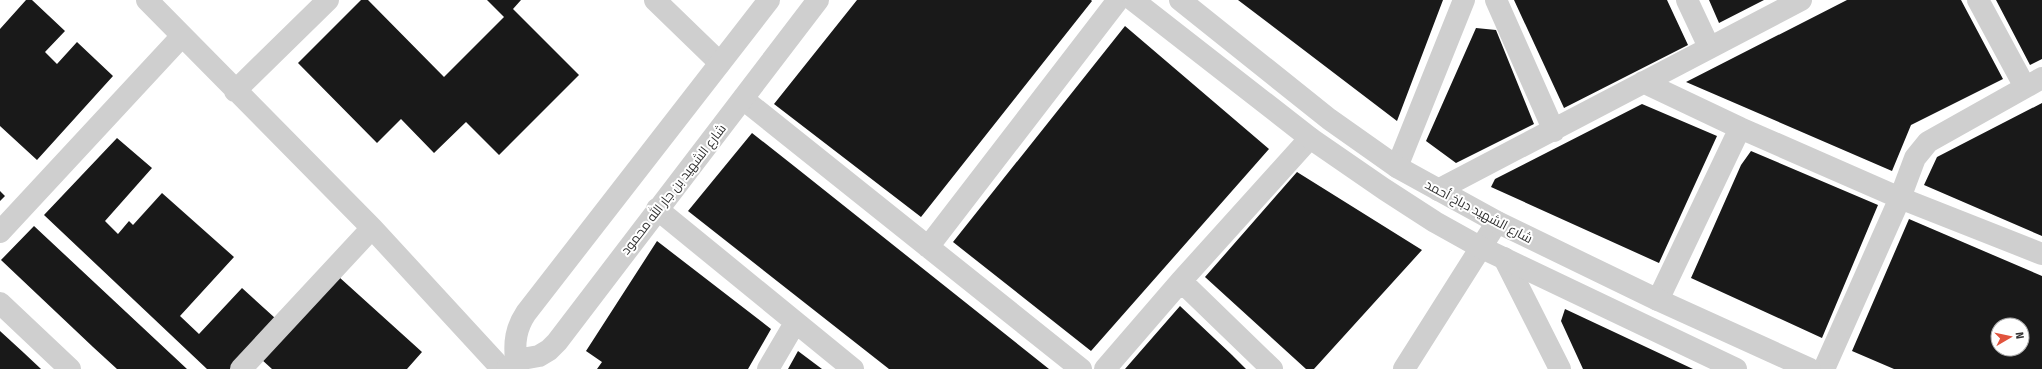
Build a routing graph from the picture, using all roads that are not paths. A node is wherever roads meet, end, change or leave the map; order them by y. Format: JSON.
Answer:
{"nodes":[{"id":1,"x":147,"y":0,"type":"edge"},
{"id":2,"x":328,"y":0,"type":"edge"},
{"id":3,"x":654,"y":0,"type":"edge"},
{"id":4,"x":769,"y":0,"type":"edge"},
{"id":5,"x":818,"y":0,"type":"edge"},
{"id":6,"x":1118,"y":0,"type":"edge"},
{"id":7,"x":1133,"y":0,"type":"edge"},
{"id":8,"x":1180,"y":0,"type":"edge"},
{"id":9,"x":1464,"y":0,"type":"edge"},
{"id":10,"x":1496,"y":0,"type":"edge"},
{"id":11,"x":1687,"y":0,"type":"edge"},
{"id":12,"x":1801,"y":0,"type":"edge"},
{"id":13,"x":1978,"y":0,"type":"edge"},
{"id":14,"x":182,"y":36,"type":"junction"},
{"id":15,"x":1709,"y":47,"type":"junction"},
{"id":16,"x":720,"y":63,"type":"junction"},
{"id":17,"x":1643,"y":82,"type":"junction"},
{"id":18,"x":2034,"y":82,"type":"edge"},
{"id":19,"x":235,"y":90,"type":"junction"},
{"id":20,"x":743,"y":99,"type":"junction"},
{"id":21,"x":1740,"y":128,"type":"junction"},
{"id":22,"x":1554,"y":131,"type":"junction"},
{"id":23,"x":1310,"y":138,"type":"junction"},
{"id":24,"x":1397,"y":168,"type":"junction"},
{"id":25,"x":1438,"y":190,"type":"junction"},
{"id":26,"x":1900,"y":198,"type":"junction"},
{"id":27,"x":657,"y":209,"type":"junction"},
{"id":28,"x":1497,"y":222,"type":"junction"},
{"id":29,"x":372,"y":228,"type":"junction"},
{"id":30,"x":0,"y":232,"type":"edge"},
{"id":31,"x":928,"y":247,"type":"junction"},
{"id":32,"x":1480,"y":247,"type":"junction"},
{"id":33,"x":2042,"y":254,"type":"edge"},
{"id":34,"x":1504,"y":258,"type":"junction"},
{"id":35,"x":1181,"y":281,"type":"junction"},
{"id":36,"x":1658,"y":300,"type":"junction"},
{"id":37,"x":0,"y":303,"type":"edge"},
{"id":38,"x":796,"y":323,"type":"junction"},
{"id":39,"x":508,"y":366,"type":"edge"},
{"id":40,"x":70,"y":369,"type":"edge"},
{"id":41,"x":241,"y":369,"type":"edge"},
{"id":42,"x":768,"y":369,"type":"edge"},
{"id":43,"x":853,"y":369,"type":"edge"},
{"id":44,"x":1081,"y":369,"type":"edge"},
{"id":45,"x":1105,"y":369,"type":"edge"},
{"id":46,"x":1272,"y":369,"type":"edge"},
{"id":47,"x":1404,"y":369,"type":"edge"},
{"id":48,"x":1560,"y":369,"type":"edge"},
{"id":49,"x":1736,"y":369,"type":"edge"},
{"id":50,"x":1810,"y":369,"type":"edge"},
{"id":51,"x":1824,"y":369,"type":"edge"}],
"edges":[{"from":1,"to":14,"type":"street"},
{"from":2,"to":19,"type":"street"},
{"from":3,"to":16,"type":"street"},
{"from":4,"to":16,"type":"street"},
{"from":5,"to":20,"type":"street","name":"شارع الشهيد بن جار الله محمود"},
{"from":6,"to":31,"type":"street"},
{"from":7,"to":23,"type":"street"},
{"from":8,"to":24,"type":"street","name":"شارع الشهيد دباخ أحمد"},
{"from":9,"to":24,"type":"street"},
{"from":10,"to":22,"type":"street"},
{"from":11,"to":15,"type":"street"},
{"from":12,"to":15,"type":"street"},
{"from":13,"to":18,"type":"street"},
{"from":14,"to":19,"type":"street"},
{"from":14,"to":30,"type":"street"},
{"from":15,"to":17,"type":"street"},
{"from":16,"to":39,"type":"street"},
{"from":17,"to":21,"type":"street"},
{"from":17,"to":22,"type":"street"},
{"from":18,"to":26,"type":"street"},
{"from":19,"to":29,"type":"street"},
{"from":20,"to":27,"type":"street","name":"شارع الشهيد بن جار الله محمود"},
{"from":20,"to":31,"type":"street"},
{"from":21,"to":26,"type":"street"},
{"from":21,"to":36,"type":"street"},
{"from":22,"to":25,"type":"street"},
{"from":23,"to":32,"type":"street"},
{"from":23,"to":35,"type":"street"},
{"from":24,"to":25,"type":"street","name":"شارع الشهيد دباخ أحمد"},
{"from":25,"to":28,"type":"street","name":"شارع الشهيد دباخ أحمد"},
{"from":26,"to":33,"type":"street"},
{"from":26,"to":51,"type":"street"},
{"from":27,"to":38,"type":"street"},
{"from":27,"to":39,"type":"street","name":"شارع الشهيد بن جار الله محمود"},
{"from":28,"to":32,"type":"street"},
{"from":28,"to":36,"type":"street","name":"شارع الشهيد دباخ أحمد"},
{"from":29,"to":39,"type":"street"},
{"from":29,"to":41,"type":"street"},
{"from":31,"to":44,"type":"street"},
{"from":32,"to":34,"type":"street"},
{"from":32,"to":47,"type":"street"},
{"from":34,"to":48,"type":"street"},
{"from":34,"to":49,"type":"street"},
{"from":35,"to":45,"type":"street"},
{"from":35,"to":46,"type":"street"},
{"from":36,"to":50,"type":"street","name":"شارع الشهيد دباخ أحمد"},
{"from":37,"to":40,"type":"street"},
{"from":38,"to":42,"type":"street"},
{"from":38,"to":43,"type":"street"}]}
